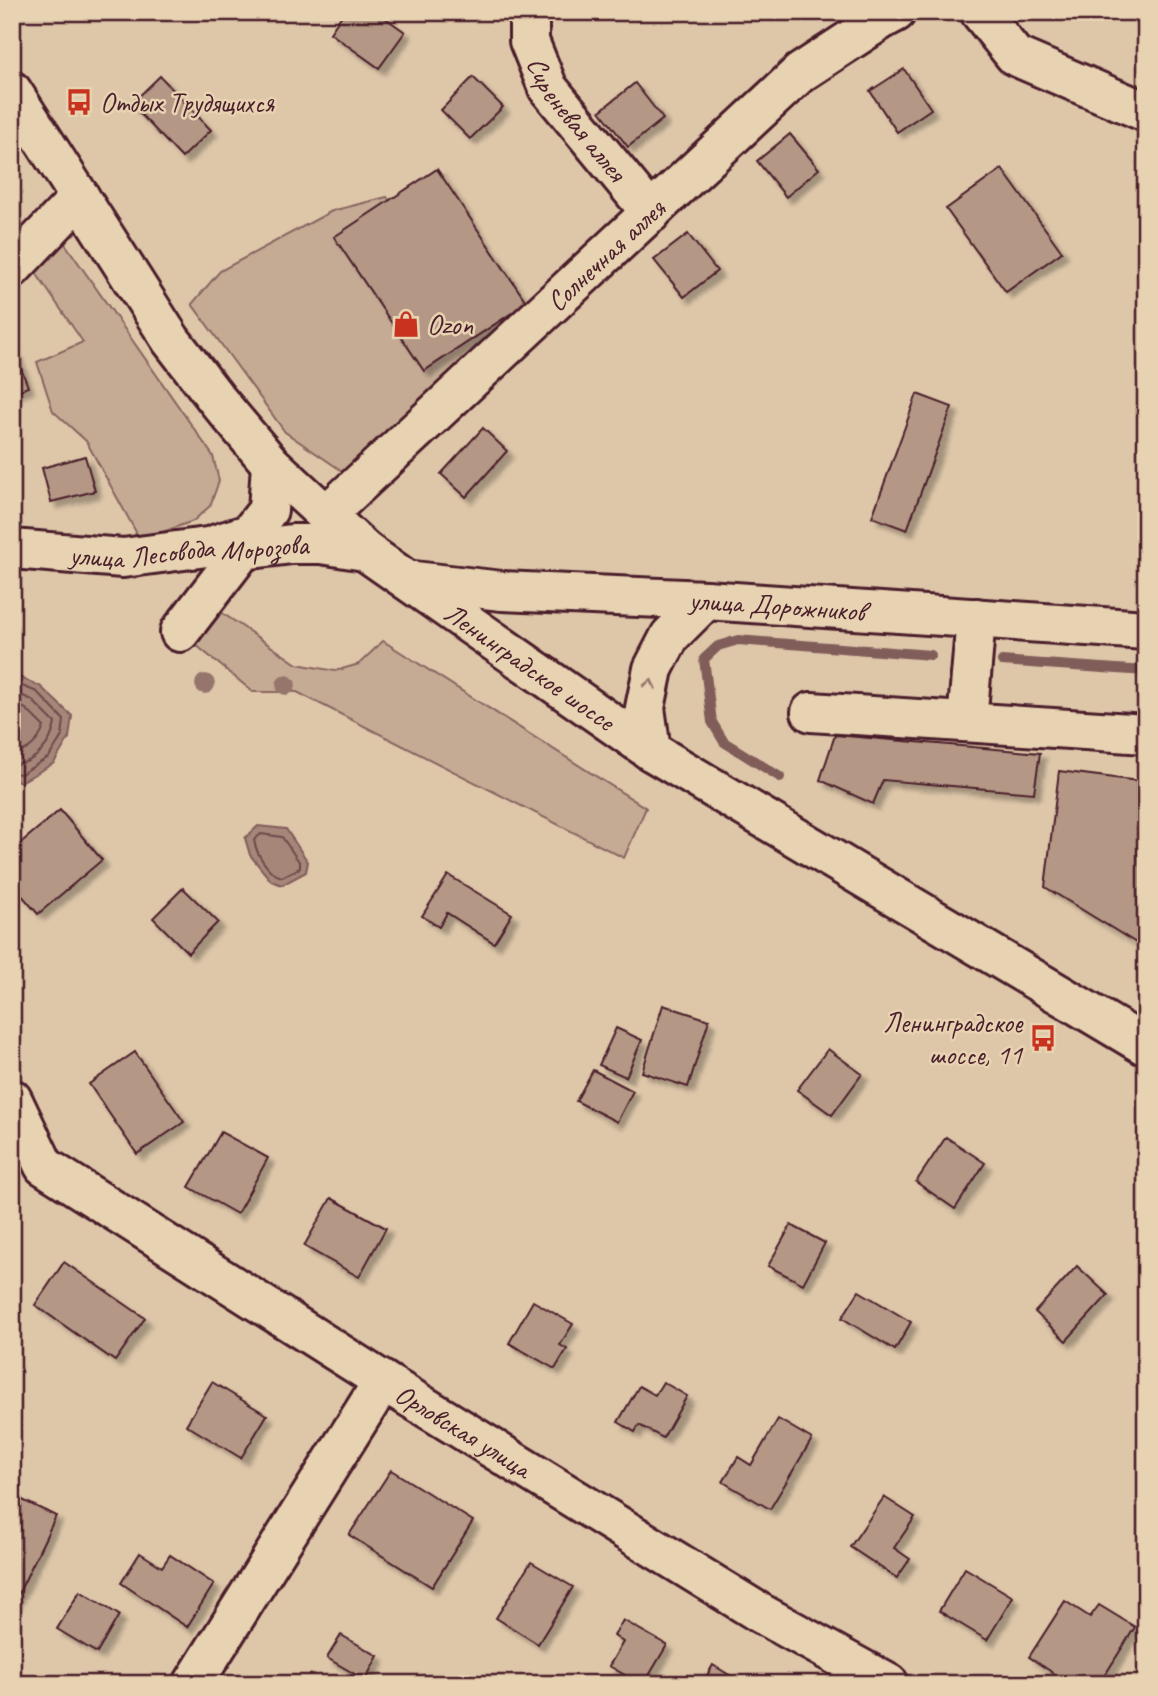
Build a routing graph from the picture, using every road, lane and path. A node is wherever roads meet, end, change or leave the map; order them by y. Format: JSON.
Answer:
{"nodes":[{"id":1,"x":529,"y":12,"type":"edge"},
{"id":2,"x":896,"y":12,"type":"edge"},
{"id":3,"x":980,"y":12,"type":"edge"},
{"id":4,"x":1146,"y":112,"type":"edge"},
{"id":5,"x":18,"y":114,"type":"edge"},
{"id":6,"x":80,"y":197,"type":"junction"},
{"id":7,"x":651,"y":213,"type":"junction"},
{"id":8,"x":12,"y":268,"type":"edge"},
{"id":9,"x":271,"y":464,"type":"junction"},
{"id":10,"x":327,"y":515,"type":"junction"},
{"id":11,"x":12,"y":549,"type":"edge"},
{"id":12,"x":225,"y":549,"type":"junction"},
{"id":13,"x":365,"y":551,"type":"junction"},
{"id":14,"x":409,"y":581,"type":"junction"},
{"id":15,"x":706,"y":600,"type":"junction"},
{"id":16,"x":976,"y":618,"type":"junction"},
{"id":17,"x":1146,"y":630,"type":"edge"},
{"id":18,"x":180,"y":632,"type":"dead end"},
{"id":19,"x":811,"y":712,"type":"dead end"},
{"id":20,"x":967,"y":722,"type":"junction"},
{"id":21,"x":1146,"y":734,"type":"edge"},
{"id":22,"x":651,"y":751,"type":"junction"},
{"id":23,"x":1146,"y":1046,"type":"edge"},
{"id":24,"x":12,"y":1099,"type":"edge"},
{"id":25,"x":383,"y":1381,"type":"junction"},
{"id":26,"x":193,"y":1684,"type":"edge"},
{"id":27,"x":890,"y":1684,"type":"edge"}],
"edges":[{"from":1,"to":7,"type":"street","name":"Сиреневая аллея"},
{"from":2,"to":7,"type":"street","name":"Солнечная аллея"},
{"from":3,"to":4,"type":"street"},
{"from":5,"to":6,"type":"street","name":"Ленинградское шоссе"},
{"from":6,"to":8,"type":"street"},
{"from":6,"to":9,"type":"street","name":"Ленинградское шоссе"},
{"from":7,"to":10,"type":"street","name":"Солнечная аллея"},
{"from":9,"to":10,"type":"street","name":"Ленинградское шоссе"},
{"from":9,"to":12,"type":"street"},
{"from":10,"to":13,"type":"street","name":"Ленинградское шоссе"},
{"from":11,"to":12,"type":"street","name":"улица Лесовода Морозова"},
{"from":12,"to":13,"type":"street","name":"улица Лесовода Морозова"},
{"from":12,"to":18,"type":"street"},
{"from":13,"to":14,"type":"street","name":"Ленинградское шоссе"},
{"from":14,"to":15,"type":"street","name":"улица Дорожников"},
{"from":14,"to":22,"type":"street","name":"Ленинградское шоссе"},
{"from":15,"to":16,"type":"street","name":"улица Дорожников"},
{"from":22,"to":15,"type":"street","one_way":true},
{"from":16,"to":17,"type":"street","name":"улица Дорожников"},
{"from":16,"to":20,"type":"street"},
{"from":19,"to":20,"type":"street"},
{"from":20,"to":21,"type":"street"},
{"from":22,"to":23,"type":"street","name":"Ленинградское шоссе"},
{"from":24,"to":25,"type":"street","name":"Орловская улица"},
{"from":25,"to":26,"type":"street"},
{"from":25,"to":27,"type":"street","name":"Орловская улица"}]}
